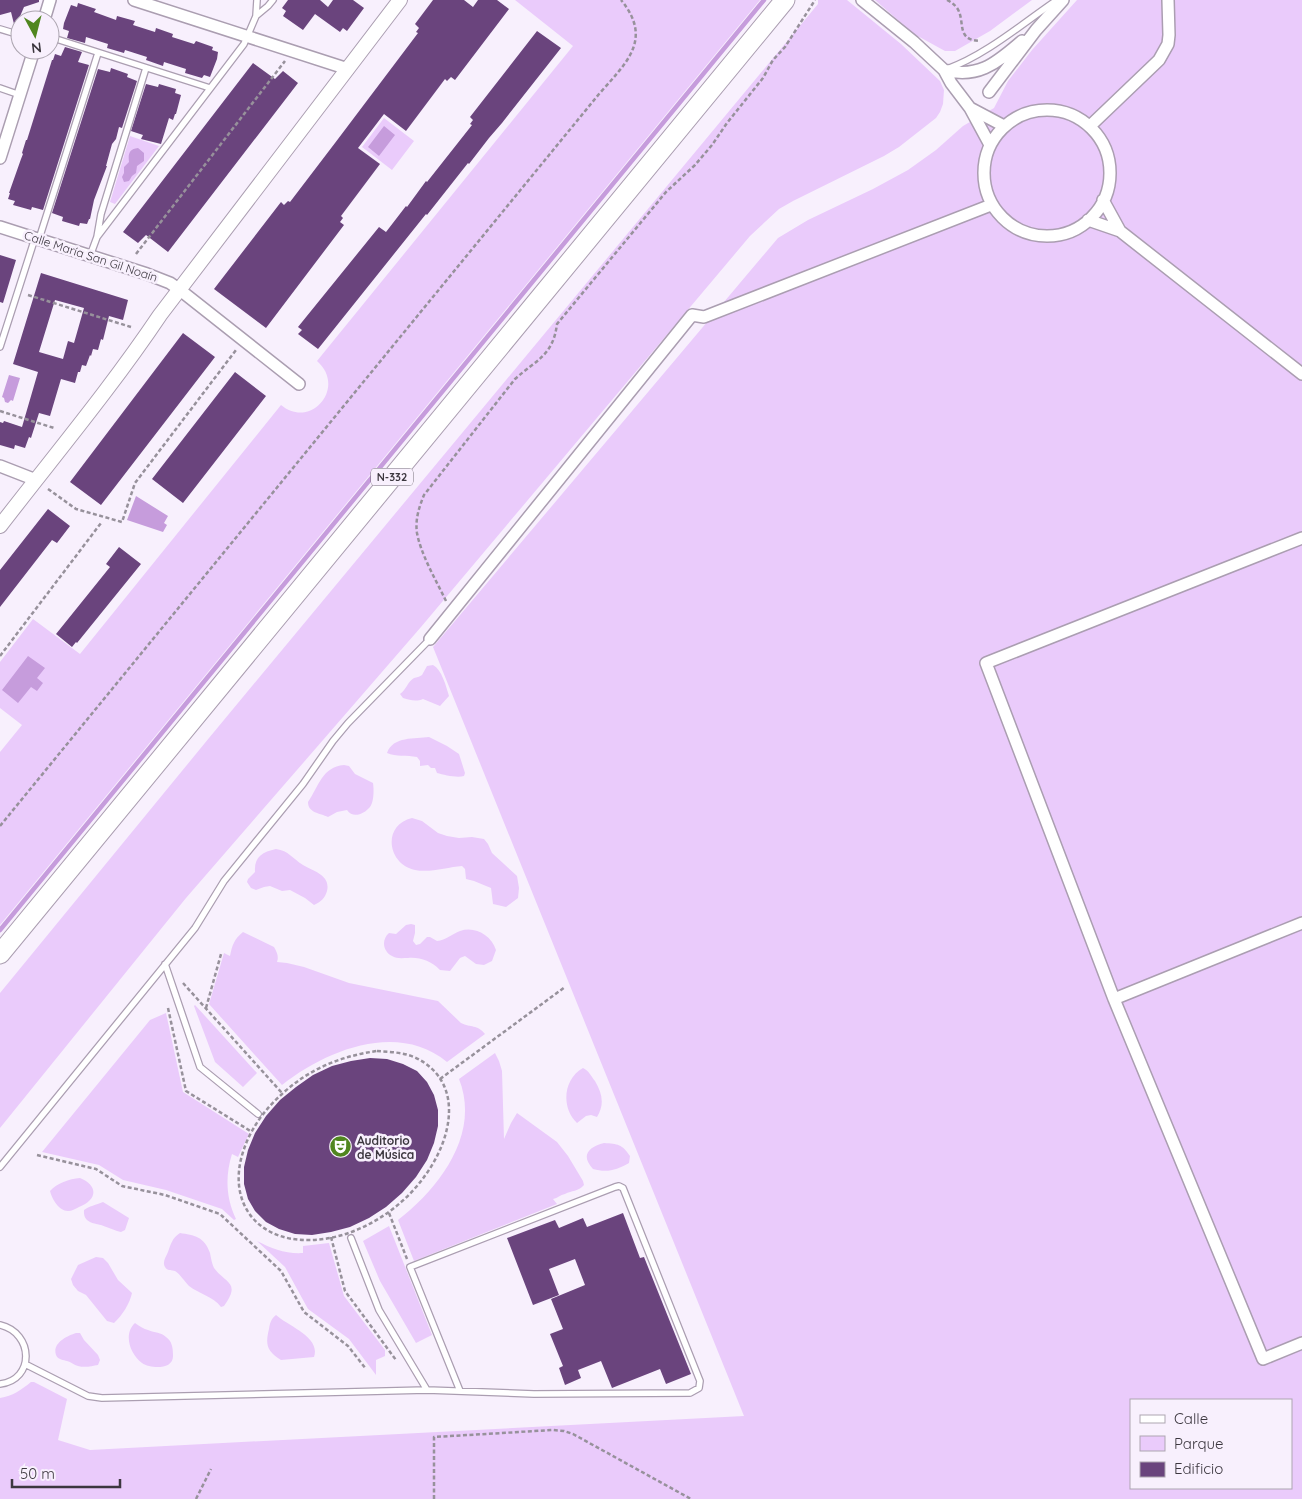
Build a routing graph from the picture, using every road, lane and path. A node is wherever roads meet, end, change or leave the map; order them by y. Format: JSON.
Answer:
{"nodes":[{"id":1,"x":134,"y":0,"type":"edge"},
{"id":2,"x":257,"y":0,"type":"edge"},
{"id":3,"x":273,"y":0,"type":"edge"},
{"id":4,"x":400,"y":0,"type":"edge"},
{"id":5,"x":622,"y":0,"type":"edge"},
{"id":6,"x":785,"y":0,"type":"edge"},
{"id":7,"x":815,"y":0,"type":"edge"},
{"id":8,"x":862,"y":0,"type":"edge"},
{"id":9,"x":947,"y":0,"type":"edge"},
{"id":10,"x":1057,"y":0,"type":"edge"},
{"id":11,"x":1063,"y":0,"type":"edge"},
{"id":12,"x":1168,"y":0,"type":"edge"},
{"id":13,"x":159,"y":4,"type":"edge"},
{"id":14,"x":256,"y":16,"type":"junction"},
{"id":15,"x":1036,"y":30,"type":"junction"},
{"id":16,"x":247,"y":36,"type":"junction"},
{"id":17,"x":987,"y":40,"type":"dead end"},
{"id":18,"x":60,"y":41,"type":"edge"},
{"id":19,"x":98,"y":52,"type":"junction"},
{"id":20,"x":288,"y":58,"type":"dead end"},
{"id":21,"x":31,"y":60,"type":"edge"},
{"id":22,"x":146,"y":68,"type":"junction"},
{"id":23,"x":348,"y":68,"type":"junction"},
{"id":24,"x":944,"y":70,"type":"junction"},
{"id":25,"x":979,"y":70,"type":"junction"},
{"id":26,"x":0,"y":88,"type":"edge"},
{"id":27,"x":210,"y":88,"type":"junction"},
{"id":28,"x":20,"y":95,"type":"junction"},
{"id":29,"x":970,"y":108,"type":"junction"},
{"id":30,"x":1004,"y":126,"type":"junction"},
{"id":31,"x":1090,"y":126,"type":"junction"},
{"id":32,"x":990,"y":145,"type":"junction"},
{"id":33,"x":1,"y":151,"type":"edge"},
{"id":34,"x":1103,"y":200,"type":"junction"},
{"id":35,"x":990,"y":205,"type":"junction"},
{"id":36,"x":1088,"y":220,"type":"junction"},
{"id":37,"x":0,"y":227,"type":"edge"},
{"id":38,"x":1120,"y":231,"type":"junction"},
{"id":39,"x":97,"y":237,"type":"junction"},
{"id":40,"x":37,"y":238,"type":"junction"},
{"id":41,"x":136,"y":254,"type":"dead end"},
{"id":42,"x":90,"y":256,"type":"junction"},
{"id":43,"x":180,"y":290,"type":"junction"},
{"id":44,"x":17,"y":292,"type":"junction"},
{"id":45,"x":131,"y":327,"type":"dead end"},
{"id":46,"x":0,"y":347,"type":"edge"},
{"id":47,"x":236,"y":350,"type":"dead end"},
{"id":48,"x":1302,"y":374,"type":"edge"},
{"id":49,"x":299,"y":384,"type":"dead end"},
{"id":50,"x":0,"y":411,"type":"edge"},
{"id":51,"x":54,"y":428,"type":"dead end"},
{"id":52,"x":0,"y":466,"type":"edge"},
{"id":53,"x":36,"y":480,"type":"junction"},
{"id":54,"x":48,"y":489,"type":"dead end"},
{"id":55,"x":101,"y":523,"type":"dead end"},
{"id":56,"x":0,"y":526,"type":"edge"},
{"id":57,"x":1302,"y":538,"type":"edge"},
{"id":58,"x":452,"y":612,"type":"junction"},
{"id":59,"x":430,"y":639,"type":"joint"},
{"id":60,"x":0,"y":656,"type":"edge"},
{"id":61,"x":0,"y":826,"type":"edge"},
{"id":62,"x":1302,"y":923,"type":"edge"},
{"id":63,"x":0,"y":954,"type":"edge"},
{"id":64,"x":222,"y":954,"type":"dead end"},
{"id":65,"x":165,"y":964,"type":"junction"},
{"id":66,"x":564,"y":987,"type":"dead end"},
{"id":67,"x":1114,"y":999,"type":"junction"},
{"id":68,"x":206,"y":1008,"type":"junction"},
{"id":69,"x":440,"y":1079,"type":"junction"},
{"id":70,"x":282,"y":1093,"type":"junction"},
{"id":71,"x":258,"y":1114,"type":"dead end"},
{"id":72,"x":37,"y":1155,"type":"dead end"},
{"id":73,"x":0,"y":1168,"type":"edge"},
{"id":74,"x":388,"y":1212,"type":"junction"},
{"id":75,"x":331,"y":1237,"type":"junction"},
{"id":76,"x":351,"y":1238,"type":"dead end"},
{"id":77,"x":410,"y":1267,"type":"junction"},
{"id":78,"x":0,"y":1325,"type":"edge"},
{"id":79,"x":1302,"y":1344,"type":"edge"},
{"id":80,"x":397,"y":1362,"type":"dead end"},
{"id":81,"x":25,"y":1364,"type":"junction"},
{"id":82,"x":366,"y":1369,"type":"dead end"},
{"id":83,"x":0,"y":1384,"type":"edge"},
{"id":84,"x":427,"y":1390,"type":"junction"},
{"id":85,"x":460,"y":1391,"type":"junction"},
{"id":86,"x":211,"y":1469,"type":"dead end"},
{"id":87,"x":196,"y":1499,"type":"edge"},
{"id":88,"x":434,"y":1499,"type":"edge"},
{"id":89,"x":691,"y":1499,"type":"edge"}],
"edges":[{"from":1,"to":13,"type":"street"},
{"from":2,"to":14,"type":"lane"},
{"from":3,"to":14,"type":"lane"},
{"from":4,"to":23,"type":"street"},
{"from":5,"to":61,"type":"path"},
{"from":6,"to":63,"type":"highway","number":"N-332"},
{"from":7,"to":58,"type":"path"},
{"from":8,"to":24,"type":"street"},
{"from":9,"to":17,"type":"path"},
{"from":10,"to":24,"type":"lane"},
{"from":11,"to":15,"type":"street"},
{"from":12,"to":31,"type":"street"},
{"from":13,"to":16,"type":"street"},
{"from":14,"to":16,"type":"lane"},
{"from":15,"to":25,"type":"street"},
{"from":15,"to":25,"type":"street"},
{"from":16,"to":23,"type":"street"},
{"from":16,"to":27,"type":"lane"},
{"from":18,"to":19,"type":"lane"},
{"from":19,"to":22,"type":"lane"},
{"from":19,"to":40,"type":"lane"},
{"from":20,"to":41,"type":"path"},
{"from":21,"to":28,"type":"street"},
{"from":22,"to":27,"type":"lane"},
{"from":22,"to":39,"type":"lane"},
{"from":23,"to":43,"type":"street"},
{"from":24,"to":25,"type":"street"},
{"from":24,"to":29,"type":"street"},
{"from":26,"to":28,"type":"lane"},
{"from":27,"to":39,"type":"lane"},
{"from":28,"to":33,"type":"street"},
{"from":29,"to":30,"type":"street"},
{"from":29,"to":32,"type":"street"},
{"from":30,"to":31,"type":"street"},
{"from":30,"to":32,"type":"street"},
{"from":31,"to":34,"type":"street"},
{"from":32,"to":35,"type":"street"},
{"from":34,"to":36,"type":"street"},
{"from":34,"to":38,"type":"street"},
{"from":35,"to":36,"type":"street"},
{"from":35,"to":58,"type":"street"},
{"from":36,"to":38,"type":"street"},
{"from":37,"to":40,"type":"street","name":"Calle María San Gil Noaín"},
{"from":38,"to":48,"type":"street"},
{"from":39,"to":42,"type":"lane"},
{"from":40,"to":42,"type":"street","name":"Calle María San Gil Noaín"},
{"from":40,"to":44,"type":"lane"},
{"from":42,"to":43,"type":"street","name":"Calle María San Gil Noaín"},
{"from":43,"to":49,"type":"street","name":"Calle María San Gil Noaín"},
{"from":43,"to":53,"type":"street"},
{"from":44,"to":45,"type":"path"},
{"from":44,"to":46,"type":"lane"},
{"from":47,"to":54,"type":"path"},
{"from":50,"to":51,"type":"path"},
{"from":52,"to":53,"type":"street"},
{"from":53,"to":56,"type":"street"},
{"from":55,"to":60,"type":"path"},
{"from":57,"to":67,"type":"street"},
{"from":58,"to":59,"type":"street"},
{"from":59,"to":65,"type":"lane"},
{"from":62,"to":67,"type":"street"},
{"from":64,"to":68,"type":"path"},
{"from":65,"to":68,"type":"path"},
{"from":65,"to":71,"type":"lane"},
{"from":65,"to":73,"type":"lane"},
{"from":66,"to":69,"type":"path"},
{"from":67,"to":79,"type":"street"},
{"from":68,"to":70,"type":"path"},
{"from":69,"to":70,"type":"path"},
{"from":69,"to":74,"type":"path"},
{"from":70,"to":75,"type":"path"},
{"from":72,"to":82,"type":"path"},
{"from":74,"to":75,"type":"path"},
{"from":74,"to":77,"type":"path"},
{"from":75,"to":80,"type":"path"},
{"from":76,"to":84,"type":"lane"},
{"from":77,"to":85,"type":"lane"},
{"from":77,"to":85,"type":"lane"},
{"from":78,"to":81,"type":"lane"},
{"from":81,"to":83,"type":"lane"},
{"from":81,"to":84,"type":"lane"},
{"from":84,"to":85,"type":"lane"},
{"from":86,"to":87,"type":"path"},
{"from":88,"to":89,"type":"path"}]}
